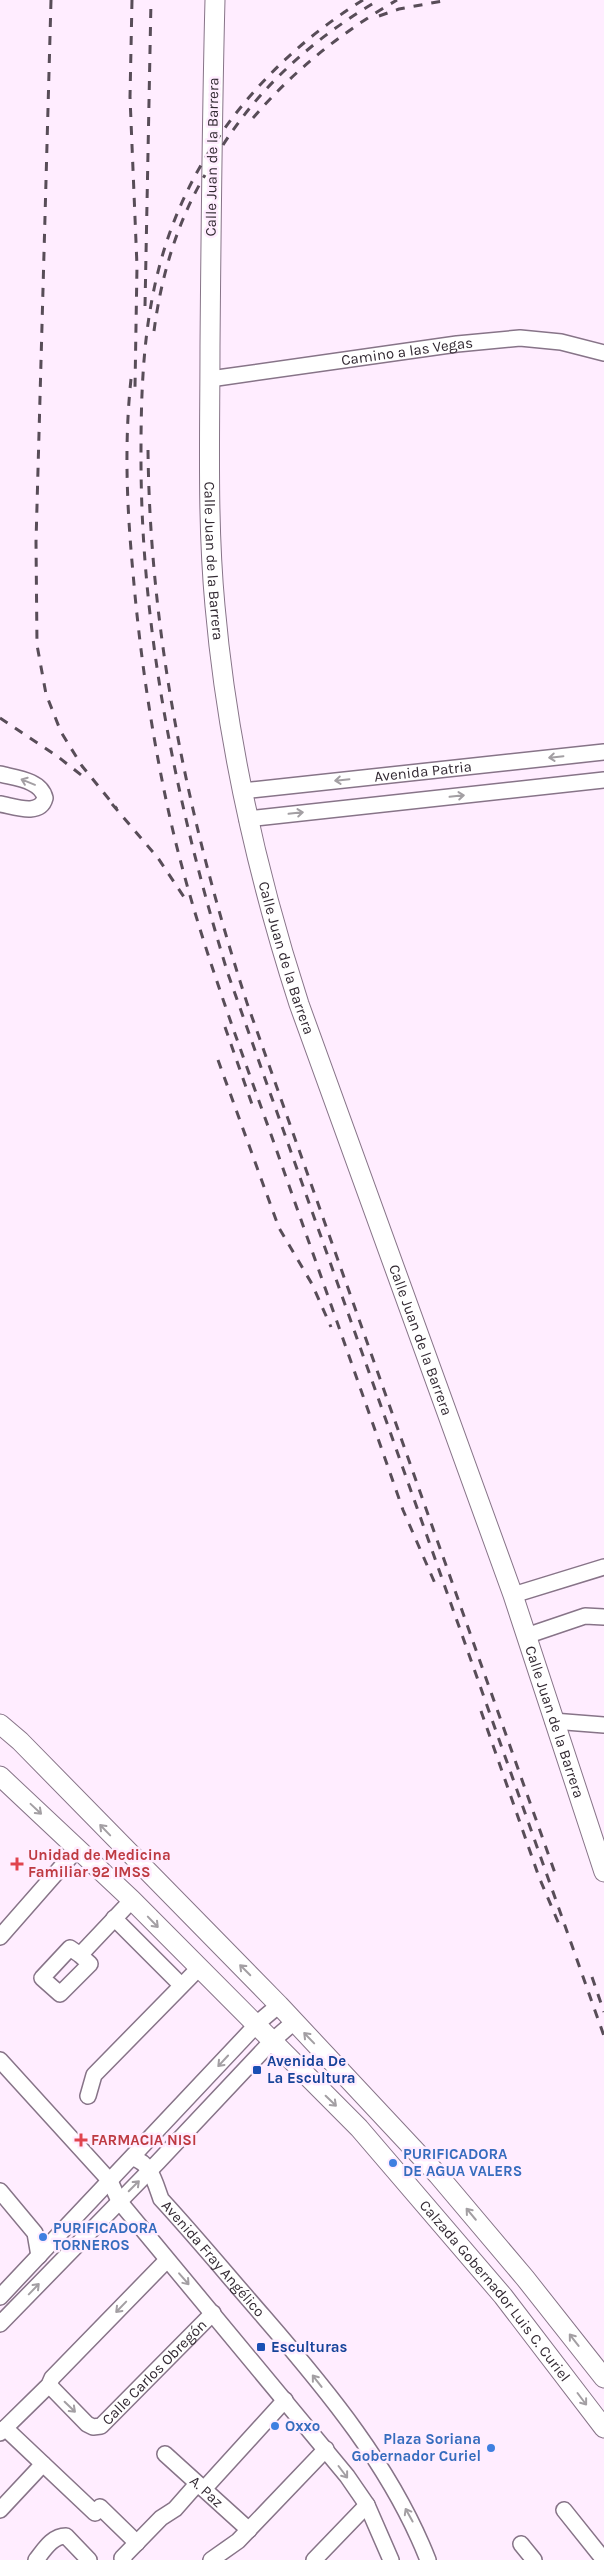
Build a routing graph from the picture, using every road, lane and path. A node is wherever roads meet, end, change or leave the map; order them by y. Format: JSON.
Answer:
{"nodes":[{"id":1,"x":214,"y":0,"type":"edge"},
{"id":2,"x":604,"y":353,"type":"edge"},
{"id":3,"x":210,"y":379,"type":"junction"},
{"id":4,"x":604,"y":752,"type":"edge"},
{"id":5,"x":0,"y":774,"type":"edge"},
{"id":6,"x":604,"y":780,"type":"edge"},
{"id":7,"x":242,"y":791,"type":"junction"},
{"id":8,"x":0,"y":804,"type":"edge"},
{"id":9,"x":247,"y":819,"type":"junction"},
{"id":10,"x":604,"y":1567,"type":"edge"},
{"id":11,"x":513,"y":1595,"type":"junction"},
{"id":12,"x":604,"y":1617,"type":"edge"},
{"id":13,"x":526,"y":1636,"type":"junction"},
{"id":14,"x":554,"y":1721,"type":"junction"},
{"id":15,"x":0,"y":1724,"type":"edge"},
{"id":16,"x":604,"y":1725,"type":"edge"},
{"id":17,"x":0,"y":1776,"type":"edge"},
{"id":18,"x":599,"y":1839,"type":"edge"},
{"id":19,"x":78,"y":1848,"type":"junction"},
{"id":20,"x":604,"y":1872,"type":"edge"},
{"id":21,"x":132,"y":1900,"type":"junction"},
{"id":22,"x":114,"y":1918,"type":"junction"},
{"id":23,"x":0,"y":1937,"type":"edge"},
{"id":24,"x":80,"y":1955,"type":"junction"},
{"id":25,"x":198,"y":1969,"type":"junction"},
{"id":26,"x":181,"y":1986,"type":"junction"},
{"id":27,"x":279,"y":2005,"type":"junction"},
{"id":28,"x":294,"y":2022,"type":"junction"},
{"id":29,"x":256,"y":2026,"type":"junction"},
{"id":30,"x":271,"y":2042,"type":"junction"},
{"id":31,"x":0,"y":2060,"type":"edge"},
{"id":32,"x":88,"y":2096,"type":"dead end"},
{"id":33,"x":133,"y":2158,"type":"junction"},
{"id":34,"x":150,"y":2170,"type":"junction"},
{"id":35,"x":110,"y":2181,"type":"junction"},
{"id":36,"x":0,"y":2192,"type":"edge"},
{"id":37,"x":118,"y":2201,"type":"junction"},
{"id":38,"x":35,"y":2233,"type":"junction"},
{"id":39,"x":57,"y":2237,"type":"junction"},
{"id":40,"x":39,"y":2256,"type":"junction"},
{"id":41,"x":167,"y":2260,"type":"junction"},
{"id":42,"x":525,"y":2278,"type":"junction"},
{"id":43,"x":503,"y":2296,"type":"junction"},
{"id":44,"x":0,"y":2297,"type":"edge"},
{"id":45,"x":213,"y":2313,"type":"junction"},
{"id":46,"x":0,"y":2324,"type":"edge"},
{"id":47,"x":604,"y":2378,"type":"edge"},
{"id":48,"x":49,"y":2385,"type":"junction"},
{"id":49,"x":285,"y":2400,"type":"junction"},
{"id":50,"x":604,"y":2428,"type":"edge"},
{"id":51,"x":2,"y":2431,"type":"edge"},
{"id":52,"x":326,"y":2449,"type":"junction"},
{"id":53,"x":165,"y":2454,"type":"dead end"},
{"id":54,"x":43,"y":2464,"type":"junction"},
{"id":55,"x":200,"y":2487,"type":"junction"},
{"id":56,"x":367,"y":2505,"type":"junction"},
{"id":57,"x":0,"y":2510,"type":"edge"},
{"id":58,"x":564,"y":2510,"type":"dead end"},
{"id":59,"x":249,"y":2530,"type":"junction"},
{"id":60,"x":137,"y":2543,"type":"junction"},
{"id":61,"x":521,"y":2544,"type":"dead end"},
{"id":62,"x":88,"y":2559,"type":"edge"},
{"id":63,"x":36,"y":2560,"type":"edge"},
{"id":64,"x":124,"y":2560,"type":"edge"},
{"id":65,"x":211,"y":2560,"type":"edge"},
{"id":66,"x":314,"y":2560,"type":"edge"},
{"id":67,"x":391,"y":2560,"type":"edge"},
{"id":68,"x":428,"y":2560,"type":"edge"},
{"id":69,"x":534,"y":2560,"type":"edge"},
{"id":70,"x":604,"y":2560,"type":"edge"}],
"edges":[{"from":1,"to":3,"type":"main road","name":"Calle Juan de la Barrera"},
{"from":2,"to":3,"type":"street","name":"Camino a las Vegas"},
{"from":3,"to":7,"type":"main road","name":"Calle Juan de la Barrera"},
{"from":4,"to":7,"type":"street","name":"Avenida Patria","one_way":true},
{"from":8,"to":5,"type":"street","one_way":true},
{"from":9,"to":6,"type":"street","name":"Avenida Patria","one_way":true},
{"from":7,"to":9,"type":"main road","name":"Calle Juan de la Barrera"},
{"from":9,"to":11,"type":"main road","name":"Calle Juan de la Barrera"},
{"from":10,"to":11,"type":"street"},
{"from":11,"to":13,"type":"main road","name":"Calle Juan de la Barrera"},
{"from":12,"to":13,"type":"street"},
{"from":13,"to":14,"type":"main road","name":"Calle Juan de la Barrera"},
{"from":14,"to":16,"type":"street"},
{"from":14,"to":18,"type":"main road","name":"Calle Juan de la Barrera"},
{"from":27,"to":15,"type":"main road","name":"Calzada Gobernador Luis C. Curiel","one_way":true},
{"from":17,"to":19,"type":"main road","name":"Calzada Gobernador Luis C. Curiel","one_way":true},
{"from":18,"to":20,"type":"main road","name":"Calle Juan de la Barrera"},
{"from":19,"to":21,"type":"main road","name":"Calzada Gobernador Luis C. Curiel"},
{"from":19,"to":23,"type":"street"},
{"from":21,"to":22,"type":"street"},
{"from":21,"to":25,"type":"main road","name":"Calzada Gobernador Luis C. Curiel","one_way":true},
{"from":22,"to":24,"type":"street"},
{"from":22,"to":26,"type":"street"},
{"from":24,"to":24,"type":"street"},
{"from":25,"to":26,"type":"street"},
{"from":25,"to":29,"type":"main road","name":"Calzada Gobernador Luis C. Curiel"},
{"from":26,"to":32,"type":"street"},
{"from":27,"to":28,"type":"main road","name":"Calzada Gobernador Luis C. Curiel"},
{"from":27,"to":29,"type":"street"},
{"from":28,"to":30,"type":"street"},
{"from":42,"to":28,"type":"main road","name":"Calzada Gobernador Luis C. Curiel","one_way":true},
{"from":29,"to":30,"type":"main road","name":"Calzada Gobernador Luis C. Curiel"},
{"from":29,"to":33,"type":"street","one_way":true},
{"from":30,"to":34,"type":"street"},
{"from":30,"to":43,"type":"main road","name":"Calzada Gobernador Luis C. Curiel","one_way":true},
{"from":31,"to":35,"type":"street"},
{"from":33,"to":34,"type":"street"},
{"from":33,"to":35,"type":"street"},
{"from":37,"to":34,"type":"street","one_way":true},
{"from":68,"to":34,"type":"street","name":"Avenida Fray Angélico","one_way":true},
{"from":35,"to":37,"type":"street"},
{"from":35,"to":39,"type":"street"},
{"from":36,"to":38,"type":"street"},
{"from":37,"to":41,"type":"street"},
{"from":46,"to":37,"type":"street","one_way":true},
{"from":38,"to":39,"type":"street"},
{"from":38,"to":40,"type":"street"},
{"from":39,"to":40,"type":"street"},
{"from":40,"to":44,"type":"street"},
{"from":41,"to":45,"type":"street","one_way":true},
{"from":41,"to":48,"type":"street","one_way":true},
{"from":42,"to":43,"type":"main road"},
{"from":47,"to":42,"type":"main road","name":"Calzada Gobernador Luis C. Curiel","one_way":true},
{"from":43,"to":50,"type":"main road","name":"Calzada Gobernador Luis C. Curiel","one_way":true},
{"from":48,"to":45,"type":"street","name":"Calle Carlos Obregón","one_way":true},
{"from":45,"to":49,"type":"street"},
{"from":48,"to":51,"type":"street"},
{"from":49,"to":52,"type":"street"},
{"from":49,"to":55,"type":"street"},
{"from":51,"to":54,"type":"street"},
{"from":52,"to":56,"type":"street","one_way":true},
{"from":52,"to":59,"type":"street"},
{"from":53,"to":55,"type":"street","name":"A. Paz"},
{"from":54,"to":57,"type":"street"},
{"from":54,"to":60,"type":"street"},
{"from":55,"to":59,"type":"street","name":"A. Paz"},
{"from":55,"to":60,"type":"street"},
{"from":56,"to":66,"type":"street"},
{"from":56,"to":67,"type":"street"},
{"from":58,"to":70,"type":"street"},
{"from":59,"to":65,"type":"street"},
{"from":60,"to":64,"type":"street"},
{"from":61,"to":69,"type":"street"},
{"from":62,"to":63,"type":"street"}]}
